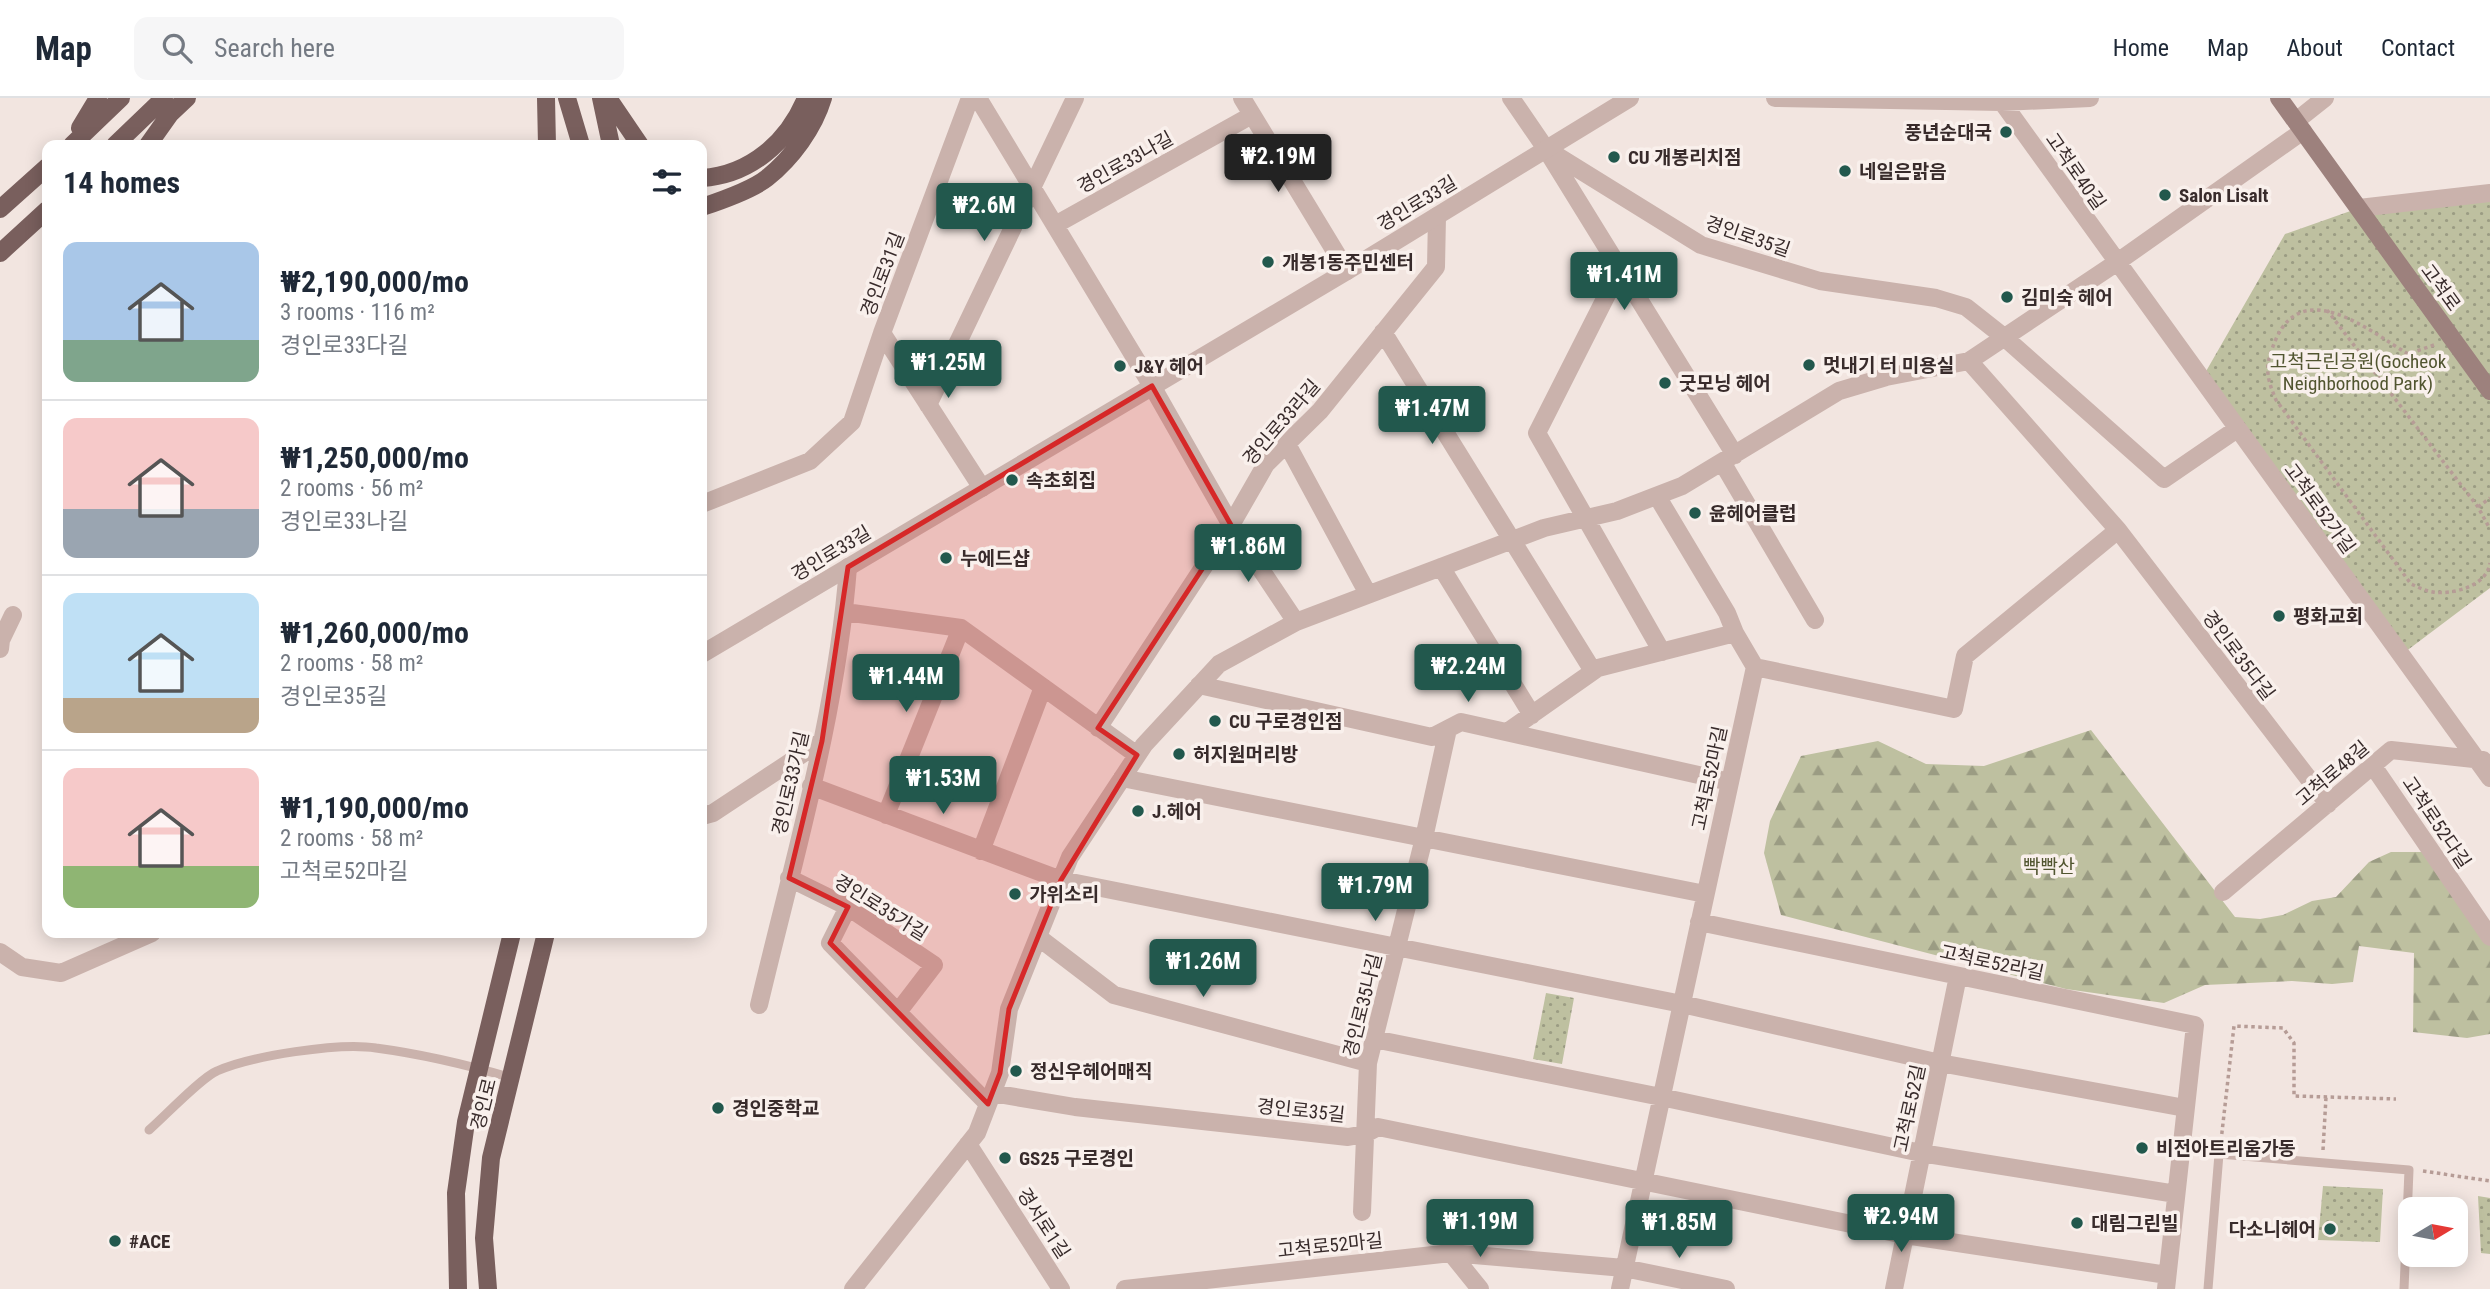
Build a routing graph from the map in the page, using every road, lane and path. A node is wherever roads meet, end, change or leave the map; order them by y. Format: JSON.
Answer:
{"nodes":[{"id":1,"x":98,"y":98,"type":"edge"},
{"id":2,"x":121,"y":98,"type":"edge"},
{"id":3,"x":164,"y":98,"type":"edge"},
{"id":4,"x":187,"y":98,"type":"edge"},
{"id":5,"x":546,"y":98,"type":"edge"},
{"id":6,"x":567,"y":98,"type":"edge"},
{"id":7,"x":601,"y":98,"type":"edge"},
{"id":8,"x":608,"y":98,"type":"edge"},
{"id":9,"x":806,"y":98,"type":"edge"},
{"id":10,"x":823,"y":98,"type":"edge"},
{"id":11,"x":970,"y":98,"type":"edge"},
{"id":12,"x":978,"y":98,"type":"edge"},
{"id":13,"x":1075,"y":98,"type":"edge"},
{"id":14,"x":1243,"y":98,"type":"edge"},
{"id":15,"x":1630,"y":98,"type":"edge"},
{"id":16,"x":1775,"y":98,"type":"edge"},
{"id":17,"x":2090,"y":98,"type":"edge"},
{"id":18,"x":2279,"y":98,"type":"edge"},
{"id":19,"x":2325,"y":98,"type":"edge"},
{"id":20,"x":1512,"y":99,"type":"edge"},
{"id":21,"x":2002,"y":102,"type":"junction"},
{"id":22,"x":1252,"y":115,"type":"junction"},
{"id":23,"x":2300,"y":126,"type":"junction"},
{"id":24,"x":74,"y":140,"type":"edge"},
{"id":25,"x":76,"y":140,"type":"edge"},
{"id":26,"x":120,"y":140,"type":"edge"},
{"id":27,"x":152,"y":140,"type":"edge"},
{"id":28,"x":547,"y":140,"type":"edge"},
{"id":29,"x":580,"y":140,"type":"edge"},
{"id":30,"x":610,"y":140,"type":"edge"},
{"id":31,"x":637,"y":140,"type":"edge"},
{"id":32,"x":1546,"y":149,"type":"junction"},
{"id":33,"x":42,"y":171,"type":"edge"},
{"id":34,"x":707,"y":178,"type":"edge"},
{"id":35,"x":1032,"y":188,"type":"junction"},
{"id":36,"x":2490,"y":193,"type":"edge"},
{"id":37,"x":707,"y":205,"type":"edge"},
{"id":38,"x":2359,"y":208,"type":"junction"},
{"id":39,"x":0,"y":209,"type":"edge"},
{"id":40,"x":42,"y":215,"type":"edge"},
{"id":41,"x":1437,"y":216,"type":"junction"},
{"id":42,"x":1055,"y":225,"type":"junction"},
{"id":43,"x":0,"y":253,"type":"edge"},
{"id":44,"x":2116,"y":263,"type":"junction"},
{"id":45,"x":1620,"y":269,"type":"junction"},
{"id":46,"x":1347,"y":271,"type":"junction"},
{"id":47,"x":2326,"y":309,"type":"junction"},
{"id":48,"x":1383,"y":332,"type":"junction"},
{"id":49,"x":882,"y":334,"type":"junction"},
{"id":50,"x":2004,"y":337,"type":"junction"},
{"id":51,"x":2453,"y":339,"type":"junction"},
{"id":52,"x":1969,"y":361,"type":"junction"},
{"id":53,"x":1152,"y":386,"type":"junction"},
{"id":54,"x":2490,"y":391,"type":"edge"},
{"id":55,"x":928,"y":405,"type":"junction"},
{"id":56,"x":2236,"y":429,"type":"junction"},
{"id":57,"x":1287,"y":444,"type":"junction"},
{"id":58,"x":1728,"y":458,"type":"junction"},
{"id":59,"x":982,"y":488,"type":"junction"},
{"id":60,"x":1657,"y":496,"type":"junction"},
{"id":61,"x":2490,"y":498,"type":"edge"},
{"id":62,"x":707,"y":502,"type":"edge"},
{"id":63,"x":2478,"y":507,"type":"junction"},
{"id":64,"x":1584,"y":518,"type":"junction"},
{"id":65,"x":1231,"y":525,"type":"junction"},
{"id":66,"x":2490,"y":529,"type":"edge"},
{"id":67,"x":2118,"y":530,"type":"junction"},
{"id":68,"x":1513,"y":540,"type":"junction"},
{"id":69,"x":2490,"y":563,"type":"edge"},
{"id":70,"x":848,"y":567,"type":"junction"},
{"id":71,"x":1440,"y":567,"type":"junction"},
{"id":72,"x":1368,"y":594,"type":"junction"},
{"id":73,"x":845,"y":612,"type":"junction"},
{"id":74,"x":13,"y":615,"type":"dead end"},
{"id":75,"x":1815,"y":620,"type":"dead end"},
{"id":76,"x":1296,"y":622,"type":"junction"},
{"id":77,"x":961,"y":628,"type":"junction"},
{"id":78,"x":1735,"y":633,"type":"junction"},
{"id":79,"x":0,"y":649,"type":"edge"},
{"id":80,"x":707,"y":651,"type":"edge"},
{"id":81,"x":1662,"y":652,"type":"junction"},
{"id":82,"x":1755,"y":667,"type":"junction"},
{"id":83,"x":1594,"y":671,"type":"junction"},
{"id":84,"x":1199,"y":685,"type":"junction"},
{"id":85,"x":1043,"y":687,"type":"junction"},
{"id":86,"x":1532,"y":715,"type":"junction"},
{"id":87,"x":1098,"y":727,"type":"junction"},
{"id":88,"x":1448,"y":729,"type":"junction"},
{"id":89,"x":1507,"y":732,"type":"junction"},
{"id":90,"x":822,"y":741,"type":"junction"},
{"id":91,"x":1137,"y":755,"type":"junction"},
{"id":92,"x":2483,"y":760,"type":"edge"},
{"id":93,"x":2373,"y":765,"type":"junction"},
{"id":94,"x":1122,"y":778,"type":"junction"},
{"id":95,"x":2490,"y":779,"type":"edge"},
{"id":96,"x":1730,"y":782,"type":"junction"},
{"id":97,"x":811,"y":786,"type":"junction"},
{"id":98,"x":2328,"y":804,"type":"junction"},
{"id":99,"x":707,"y":815,"type":"edge"},
{"id":100,"x":886,"y":815,"type":"junction"},
{"id":101,"x":1424,"y":838,"type":"junction"},
{"id":102,"x":981,"y":851,"type":"junction"},
{"id":103,"x":789,"y":878,"type":"junction"},
{"id":104,"x":1061,"y":880,"type":"junction"},
{"id":105,"x":2223,"y":892,"type":"dead end"},
{"id":106,"x":1705,"y":894,"type":"junction"},
{"id":107,"x":848,"y":907,"type":"junction"},
{"id":108,"x":1699,"y":922,"type":"junction"},
{"id":109,"x":1038,"y":937,"type":"junction"},
{"id":110,"x":2490,"y":937,"type":"edge"},
{"id":111,"x":141,"y":938,"type":"edge"},
{"id":112,"x":511,"y":938,"type":"edge"},
{"id":113,"x":544,"y":938,"type":"edge"},
{"id":114,"x":1397,"y":947,"type":"junction"},
{"id":115,"x":0,"y":952,"type":"edge"},
{"id":116,"x":1958,"y":976,"type":"junction"},
{"id":117,"x":1682,"y":1004,"type":"junction"},
{"id":118,"x":759,"y":1005,"type":"dead end"},
{"id":119,"x":898,"y":1012,"type":"junction"},
{"id":120,"x":1374,"y":1039,"type":"junction"},
{"id":121,"x":1368,"y":1063,"type":"junction"},
{"id":122,"x":1940,"y":1063,"type":"junction"},
{"id":123,"x":480,"y":1069,"type":"junction"},
{"id":124,"x":512,"y":1078,"type":"junction"},
{"id":125,"x":1661,"y":1097,"type":"junction"},
{"id":126,"x":2326,"y":1097,"type":"junction"},
{"id":127,"x":990,"y":1098,"type":"junction"},
{"id":128,"x":2396,"y":1099,"type":"dead end"},
{"id":129,"x":2185,"y":1108,"type":"junction"},
{"id":130,"x":149,"y":1130,"type":"dead end"},
{"id":131,"x":1365,"y":1134,"type":"junction"},
{"id":132,"x":968,"y":1144,"type":"junction"},
{"id":133,"x":1921,"y":1153,"type":"junction"},
{"id":134,"x":2219,"y":1154,"type":"junction"},
{"id":135,"x":2323,"y":1162,"type":"junction"},
{"id":136,"x":2409,"y":1170,"type":"junction"},
{"id":137,"x":2490,"y":1181,"type":"edge"},
{"id":138,"x":1643,"y":1182,"type":"junction"},
{"id":139,"x":2176,"y":1194,"type":"junction"},
{"id":140,"x":1362,"y":1212,"type":"dead end"},
{"id":141,"x":1905,"y":1236,"type":"junction"},
{"id":142,"x":1451,"y":1253,"type":"junction"},
{"id":143,"x":459,"y":1259,"type":"junction"},
{"id":144,"x":1624,"y":1268,"type":"junction"},
{"id":145,"x":2166,"y":1282,"type":"edge"},
{"id":146,"x":458,"y":1289,"type":"edge"},
{"id":147,"x":465,"y":1289,"type":"edge"},
{"id":148,"x":488,"y":1289,"type":"edge"},
{"id":149,"x":853,"y":1289,"type":"edge"},
{"id":150,"x":1061,"y":1289,"type":"edge"},
{"id":151,"x":1125,"y":1289,"type":"edge"},
{"id":152,"x":1480,"y":1289,"type":"edge"},
{"id":153,"x":1620,"y":1289,"type":"edge"},
{"id":154,"x":1726,"y":1289,"type":"edge"},
{"id":155,"x":1894,"y":1289,"type":"edge"},
{"id":156,"x":2207,"y":1289,"type":"edge"},
{"id":157,"x":2404,"y":1289,"type":"edge"}],
"edges":[{"from":1,"to":24,"type":"main road"},
{"from":2,"to":25,"type":"main road"},
{"from":3,"to":26,"type":"main road"},
{"from":4,"to":27,"type":"main road"},
{"from":5,"to":28,"type":"main road"},
{"from":6,"to":29,"type":"main road"},
{"from":7,"to":30,"type":"main road"},
{"from":8,"to":31,"type":"main road"},
{"from":9,"to":34,"type":"main road"},
{"from":10,"to":37,"type":"main road"},
{"from":11,"to":49,"type":"street","name":"경인로31길"},
{"from":12,"to":35,"type":"street"},
{"from":13,"to":35,"type":"street"},
{"from":14,"to":22,"type":"street"},
{"from":15,"to":32,"type":"street","name":"경인로33길"},
{"from":16,"to":21,"type":"street","name":"고척로40길"},
{"from":17,"to":21,"type":"street","name":"고척로40길"},
{"from":18,"to":23,"type":"main road","name":"고척로"},
{"from":19,"to":23,"type":"street"},
{"from":20,"to":32,"type":"street"},
{"from":21,"to":44,"type":"street","name":"고척로40길"},
{"from":22,"to":42,"type":"street","name":"경인로33나길"},
{"from":22,"to":46,"type":"street"},
{"from":23,"to":38,"type":"main road","name":"고척로"},
{"from":23,"to":44,"type":"street"},
{"from":32,"to":41,"type":"street","name":"경인로33길"},
{"from":32,"to":45,"type":"street"},
{"from":32,"to":50,"type":"street","name":"경인로35길"},
{"from":33,"to":39,"type":"main road"},
{"from":35,"to":42,"type":"street"},
{"from":35,"to":55,"type":"street"},
{"from":36,"to":38,"type":"street"},
{"from":38,"to":51,"type":"main road","name":"고척로"},
{"from":40,"to":43,"type":"main road"},
{"from":41,"to":46,"type":"street","name":"경인로33길"},
{"from":41,"to":48,"type":"street","name":"경인로33라길"},
{"from":42,"to":53,"type":"street"},
{"from":44,"to":50,"type":"street"},
{"from":44,"to":56,"type":"street","name":"고척로52가길"},
{"from":45,"to":58,"type":"street"},
{"from":45,"to":64,"type":"street"},
{"from":46,"to":53,"type":"street","name":"경인로33길"},
{"from":47,"to":51,"type":"path"},
{"from":47,"to":63,"type":"path"},
{"from":47,"to":69,"type":"path"},
{"from":48,"to":57,"type":"street","name":"경인로33라길"},
{"from":48,"to":68,"type":"street"},
{"from":49,"to":55,"type":"street"},
{"from":49,"to":62,"type":"street","name":"경인로31길"},
{"from":50,"to":52,"type":"street"},
{"from":50,"to":56,"type":"street","name":"경인로35길"},
{"from":51,"to":54,"type":"main road","name":"고척로"},
{"from":52,"to":58,"type":"street"},
{"from":52,"to":67,"type":"street","name":"경인로35다길"},
{"from":53,"to":59,"type":"street","name":"경인로33길"},
{"from":53,"to":65,"type":"street"},
{"from":55,"to":59,"type":"street"},
{"from":56,"to":92,"type":"street","name":"고척로52가길"},
{"from":57,"to":65,"type":"street","name":"경인로33라길"},
{"from":57,"to":72,"type":"street"},
{"from":58,"to":60,"type":"street"},
{"from":58,"to":75,"type":"street"},
{"from":59,"to":70,"type":"street","name":"경인로33길"},
{"from":60,"to":64,"type":"street"},
{"from":60,"to":78,"type":"street"},
{"from":61,"to":63,"type":"path"},
{"from":63,"to":66,"type":"path"},
{"from":64,"to":68,"type":"street"},
{"from":64,"to":81,"type":"street"},
{"from":65,"to":76,"type":"street"},
{"from":65,"to":87,"type":"street","name":"경인로33라길"},
{"from":67,"to":82,"type":"street"},
{"from":67,"to":98,"type":"street","name":"경인로35다길"},
{"from":68,"to":71,"type":"street"},
{"from":68,"to":83,"type":"street"},
{"from":70,"to":73,"type":"street","name":"경인로33가길"},
{"from":70,"to":80,"type":"street","name":"경인로33길"},
{"from":71,"to":72,"type":"street"},
{"from":71,"to":86,"type":"street"},
{"from":72,"to":76,"type":"street"},
{"from":73,"to":77,"type":"street"},
{"from":73,"to":90,"type":"street","name":"경인로33가길"},
{"from":74,"to":79,"type":"street"},
{"from":76,"to":84,"type":"street"},
{"from":77,"to":85,"type":"street"},
{"from":77,"to":100,"type":"street"},
{"from":78,"to":81,"type":"street"},
{"from":78,"to":82,"type":"street"},
{"from":81,"to":83,"type":"street"},
{"from":82,"to":96,"type":"street","name":"고척로52마길"},
{"from":83,"to":86,"type":"street"},
{"from":84,"to":88,"type":"street"},
{"from":84,"to":91,"type":"street"},
{"from":85,"to":87,"type":"street"},
{"from":85,"to":102,"type":"street"},
{"from":86,"to":89,"type":"street"},
{"from":87,"to":91,"type":"street"},
{"from":88,"to":89,"type":"street"},
{"from":88,"to":101,"type":"street","name":"경인로35나길"},
{"from":89,"to":96,"type":"street"},
{"from":90,"to":97,"type":"street","name":"경인로33가길"},
{"from":90,"to":99,"type":"street"},
{"from":91,"to":94,"type":"street"},
{"from":92,"to":93,"type":"street","name":"고척로48길"},
{"from":92,"to":95,"type":"street","name":"고척로52가길"},
{"from":93,"to":98,"type":"street","name":"고척로48길"},
{"from":93,"to":110,"type":"street","name":"고척로52다길"},
{"from":94,"to":101,"type":"street"},
{"from":94,"to":104,"type":"street"},
{"from":96,"to":106,"type":"street","name":"고척로52마길"},
{"from":97,"to":100,"type":"street"},
{"from":97,"to":103,"type":"street","name":"경인로33가길"},
{"from":98,"to":105,"type":"street","name":"고척로48길"},
{"from":100,"to":102,"type":"street"},
{"from":101,"to":106,"type":"street"},
{"from":101,"to":114,"type":"street","name":"경인로35나길"},
{"from":102,"to":104,"type":"street"},
{"from":103,"to":107,"type":"street","name":"경인로35가길"},
{"from":103,"to":118,"type":"street","name":"경인로33가길"},
{"from":104,"to":109,"type":"street"},
{"from":104,"to":114,"type":"street"},
{"from":106,"to":108,"type":"street","name":"고척로52마길"},
{"from":107,"to":119,"type":"street"},
{"from":107,"to":119,"type":"street","name":"경인로35가길"},
{"from":108,"to":116,"type":"street","name":"고척로52라길"},
{"from":108,"to":117,"type":"street","name":"고척로52마길"},
{"from":109,"to":121,"type":"street"},
{"from":109,"to":127,"type":"street"},
{"from":111,"to":115,"type":"street"},
{"from":112,"to":123,"type":"main road","name":"경인로"},
{"from":113,"to":124,"type":"main road","name":"경인로"},
{"from":114,"to":117,"type":"street"},
{"from":114,"to":120,"type":"street","name":"경인로35나길"},
{"from":116,"to":122,"type":"street","name":"고척로52길"},
{"from":116,"to":129,"type":"street","name":"고척로52라길"},
{"from":117,"to":122,"type":"street"},
{"from":117,"to":125,"type":"street","name":"고척로52마길"},
{"from":119,"to":127,"type":"street"},
{"from":120,"to":121,"type":"street","name":"경인로35나길"},
{"from":120,"to":125,"type":"street"},
{"from":121,"to":131,"type":"street","name":"경인로35나길"},
{"from":122,"to":129,"type":"street"},
{"from":122,"to":133,"type":"street","name":"고척로52길"},
{"from":123,"to":124,"type":"lane"},
{"from":123,"to":130,"type":"lane"},
{"from":123,"to":143,"type":"main road","name":"경인로"},
{"from":124,"to":148,"type":"main road","name":"경인로"},
{"from":125,"to":133,"type":"street"},
{"from":125,"to":138,"type":"street","name":"고척로52마길"},
{"from":126,"to":128,"type":"path"},
{"from":126,"to":134,"type":"path"},
{"from":126,"to":135,"type":"path"},
{"from":127,"to":131,"type":"street","name":"경인로35길"},
{"from":127,"to":132,"type":"street"},
{"from":129,"to":139,"type":"street","name":"고척로52라길"},
{"from":131,"to":138,"type":"street","name":"경인로35길"},
{"from":131,"to":140,"type":"street","name":"경인로35나길"},
{"from":132,"to":149,"type":"street"},
{"from":132,"to":150,"type":"street","name":"경서로1길"},
{"from":133,"to":139,"type":"street"},
{"from":133,"to":141,"type":"street","name":"고척로52길"},
{"from":134,"to":135,"type":"lane"},
{"from":134,"to":156,"type":"lane"},
{"from":135,"to":136,"type":"lane"},
{"from":136,"to":137,"type":"path"},
{"from":136,"to":157,"type":"lane"},
{"from":138,"to":141,"type":"street","name":"고척로52라길"},
{"from":138,"to":144,"type":"street","name":"고척로52마길"},
{"from":139,"to":145,"type":"street","name":"고척로52라길"},
{"from":141,"to":145,"type":"street","name":"고척로52라길"},
{"from":141,"to":155,"type":"street","name":"고척로52길"},
{"from":142,"to":144,"type":"street","name":"고척로52마길"},
{"from":142,"to":151,"type":"street","name":"고척로52마길"},
{"from":142,"to":152,"type":"street"},
{"from":143,"to":146,"type":"main road","name":"경인로"},
{"from":143,"to":147,"type":"lane"},
{"from":144,"to":153,"type":"street","name":"고척로52마길"},
{"from":144,"to":154,"type":"street"}]}
